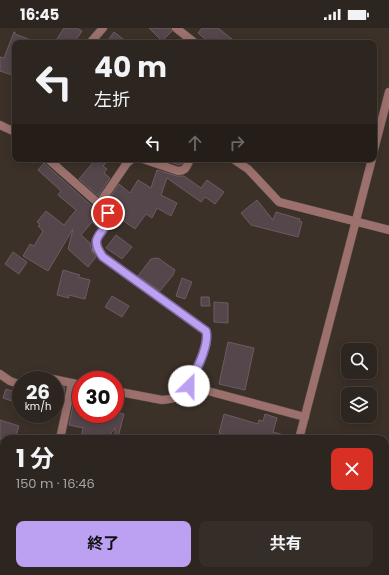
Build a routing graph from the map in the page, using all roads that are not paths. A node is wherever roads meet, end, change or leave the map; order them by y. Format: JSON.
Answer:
{"nodes":[{"id":1,"x":103,"y":28,"type":"edge"},
{"id":2,"x":176,"y":28,"type":"edge"},
{"id":3,"x":93,"y":40,"type":"edge"},
{"id":4,"x":191,"y":40,"type":"edge"},
{"id":5,"x":389,"y":92,"type":"edge"},
{"id":6,"x":0,"y":126,"type":"edge"},
{"id":7,"x":12,"y":131,"type":"edge"},
{"id":8,"x":377,"y":138,"type":"edge"},
{"id":9,"x":51,"y":162,"type":"edge"},
{"id":10,"x":128,"y":162,"type":"edge"},
{"id":11,"x":152,"y":162,"type":"edge"},
{"id":12,"x":189,"y":162,"type":"edge"},
{"id":13,"x":238,"y":162,"type":"edge"},
{"id":14,"x":371,"y":162,"type":"edge"},
{"id":15,"x":99,"y":204,"type":"junction"},
{"id":16,"x":356,"y":221,"type":"junction"},
{"id":17,"x":389,"y":230,"type":"edge"},
{"id":18,"x":0,"y":374,"type":"edge"},
{"id":19,"x":12,"y":382,"type":"edge"},
{"id":20,"x":189,"y":386,"type":"junction"},
{"id":21,"x":124,"y":393,"type":"edge"},
{"id":22,"x":72,"y":400,"type":"edge"},
{"id":23,"x":305,"y":417,"type":"junction"},
{"id":24,"x":61,"y":435,"type":"edge"},
{"id":25,"x":300,"y":435,"type":"edge"}],
"edges":[{"from":1,"to":3,"type":"street"},
{"from":2,"to":4,"type":"street"},
{"from":5,"to":8,"type":"street"},
{"from":6,"to":7,"type":"street"},
{"from":9,"to":15,"type":"street"},
{"from":10,"to":15,"type":"street"},
{"from":11,"to":12,"type":"street"},
{"from":13,"to":16,"type":"street"},
{"from":14,"to":16,"type":"street"},
{"from":15,"to":20,"type":"street"},
{"from":16,"to":17,"type":"street"},
{"from":16,"to":23,"type":"street"},
{"from":18,"to":19,"type":"street"},
{"from":20,"to":21,"type":"street"},
{"from":20,"to":23,"type":"street"},
{"from":22,"to":24,"type":"street"},
{"from":23,"to":25,"type":"street"}]}
